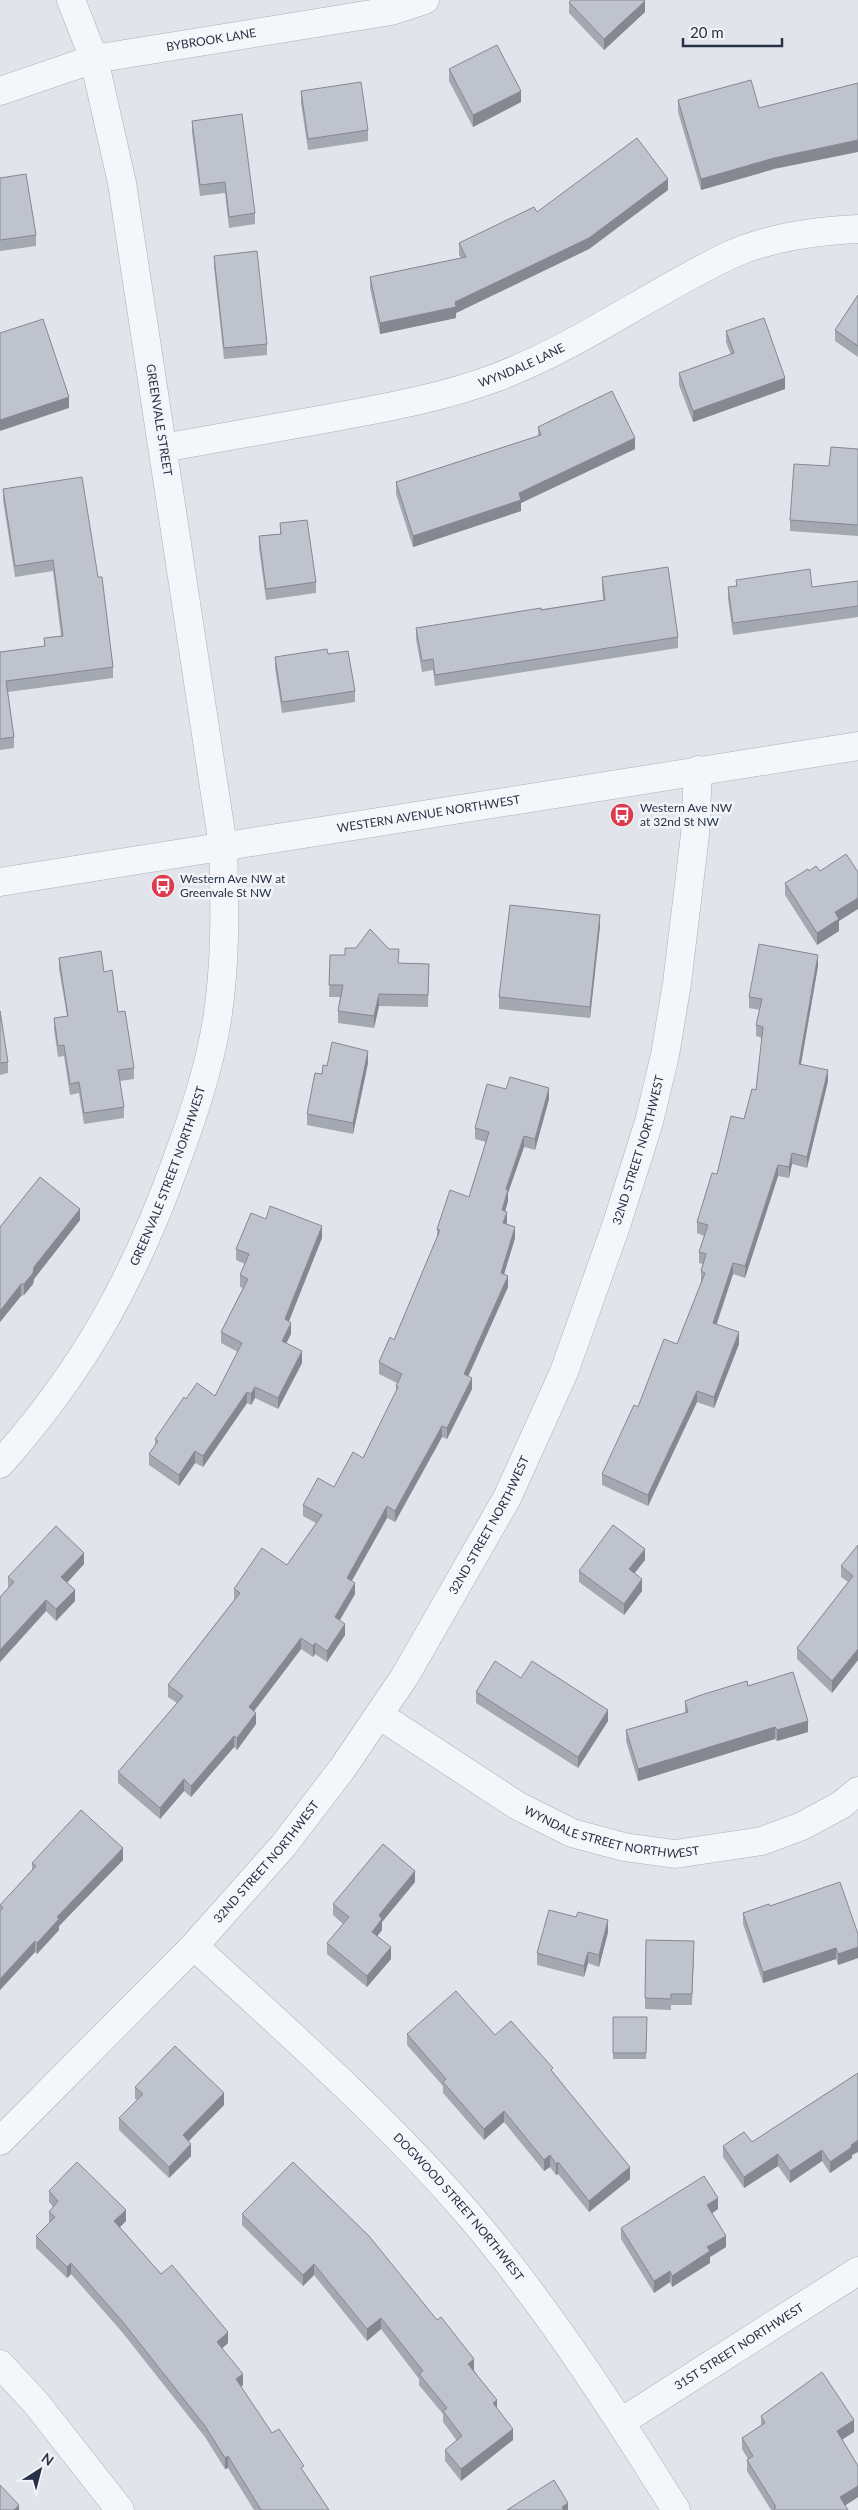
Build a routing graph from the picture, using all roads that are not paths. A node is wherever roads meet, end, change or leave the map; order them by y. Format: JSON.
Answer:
{"nodes":[{"id":1,"x":71,"y":0,"type":"edge"},
{"id":2,"x":425,"y":0,"type":"edge"},
{"id":3,"x":94,"y":59,"type":"junction"},
{"id":4,"x":0,"y":91,"type":"edge"},
{"id":5,"x":858,"y":229,"type":"edge"},
{"id":6,"x":163,"y":448,"type":"junction"},
{"id":7,"x":858,"y":746,"type":"edge"},
{"id":8,"x":698,"y":770,"type":"junction"},
{"id":9,"x":223,"y":846,"type":"junction"},
{"id":10,"x":0,"y":882,"type":"edge"},
{"id":11,"x":0,"y":1464,"type":"edge"},
{"id":12,"x":379,"y":1715,"type":"junction"},
{"id":13,"x":858,"y":1791,"type":"edge"},
{"id":14,"x":194,"y":1946,"type":"junction"},
{"id":15,"x":0,"y":2141,"type":"edge"},
{"id":16,"x":858,"y":2271,"type":"edge"},
{"id":17,"x":0,"y":2364,"type":"edge"},
{"id":18,"x":622,"y":2422,"type":"junction"},
{"id":19,"x":120,"y":2510,"type":"edge"},
{"id":20,"x":676,"y":2510,"type":"edge"}],
"edges":[{"from":1,"to":3,"type":"street","name":"GREENVALE STREET"},
{"from":2,"to":3,"type":"street","name":"BYBROOK LANE"},
{"from":3,"to":4,"type":"street","name":"BYBROOK LANE"},
{"from":3,"to":6,"type":"street","name":"GREENVALE STREET"},
{"from":5,"to":6,"type":"street","name":"WYNDALE LANE"},
{"from":6,"to":9,"type":"street","name":"GREENVALE STREET"},
{"from":7,"to":8,"type":"street","name":"WESTERN AVENUE NORTHWEST"},
{"from":8,"to":9,"type":"street","name":"WESTERN AVENUE NORTHWEST"},
{"from":8,"to":12,"type":"street","name":"32ND STREET NORTHWEST"},
{"from":9,"to":10,"type":"street","name":"WESTERN AVENUE NORTHWEST"},
{"from":9,"to":11,"type":"street","name":"GREENVALE STREET NORTHWEST"},
{"from":12,"to":13,"type":"street","name":"WYNDALE STREET NORTHWEST"},
{"from":12,"to":14,"type":"street","name":"32ND STREET NORTHWEST"},
{"from":14,"to":15,"type":"street","name":"32ND STREET NORTHWEST"},
{"from":14,"to":18,"type":"street","name":"DOGWOOD STREET NORTHWEST"},
{"from":16,"to":18,"type":"street","name":"31ST STREET NORTHWEST"},
{"from":17,"to":19,"type":"street"},
{"from":18,"to":20,"type":"street","name":"DOGWOOD STREET NORTHWEST"}]}
